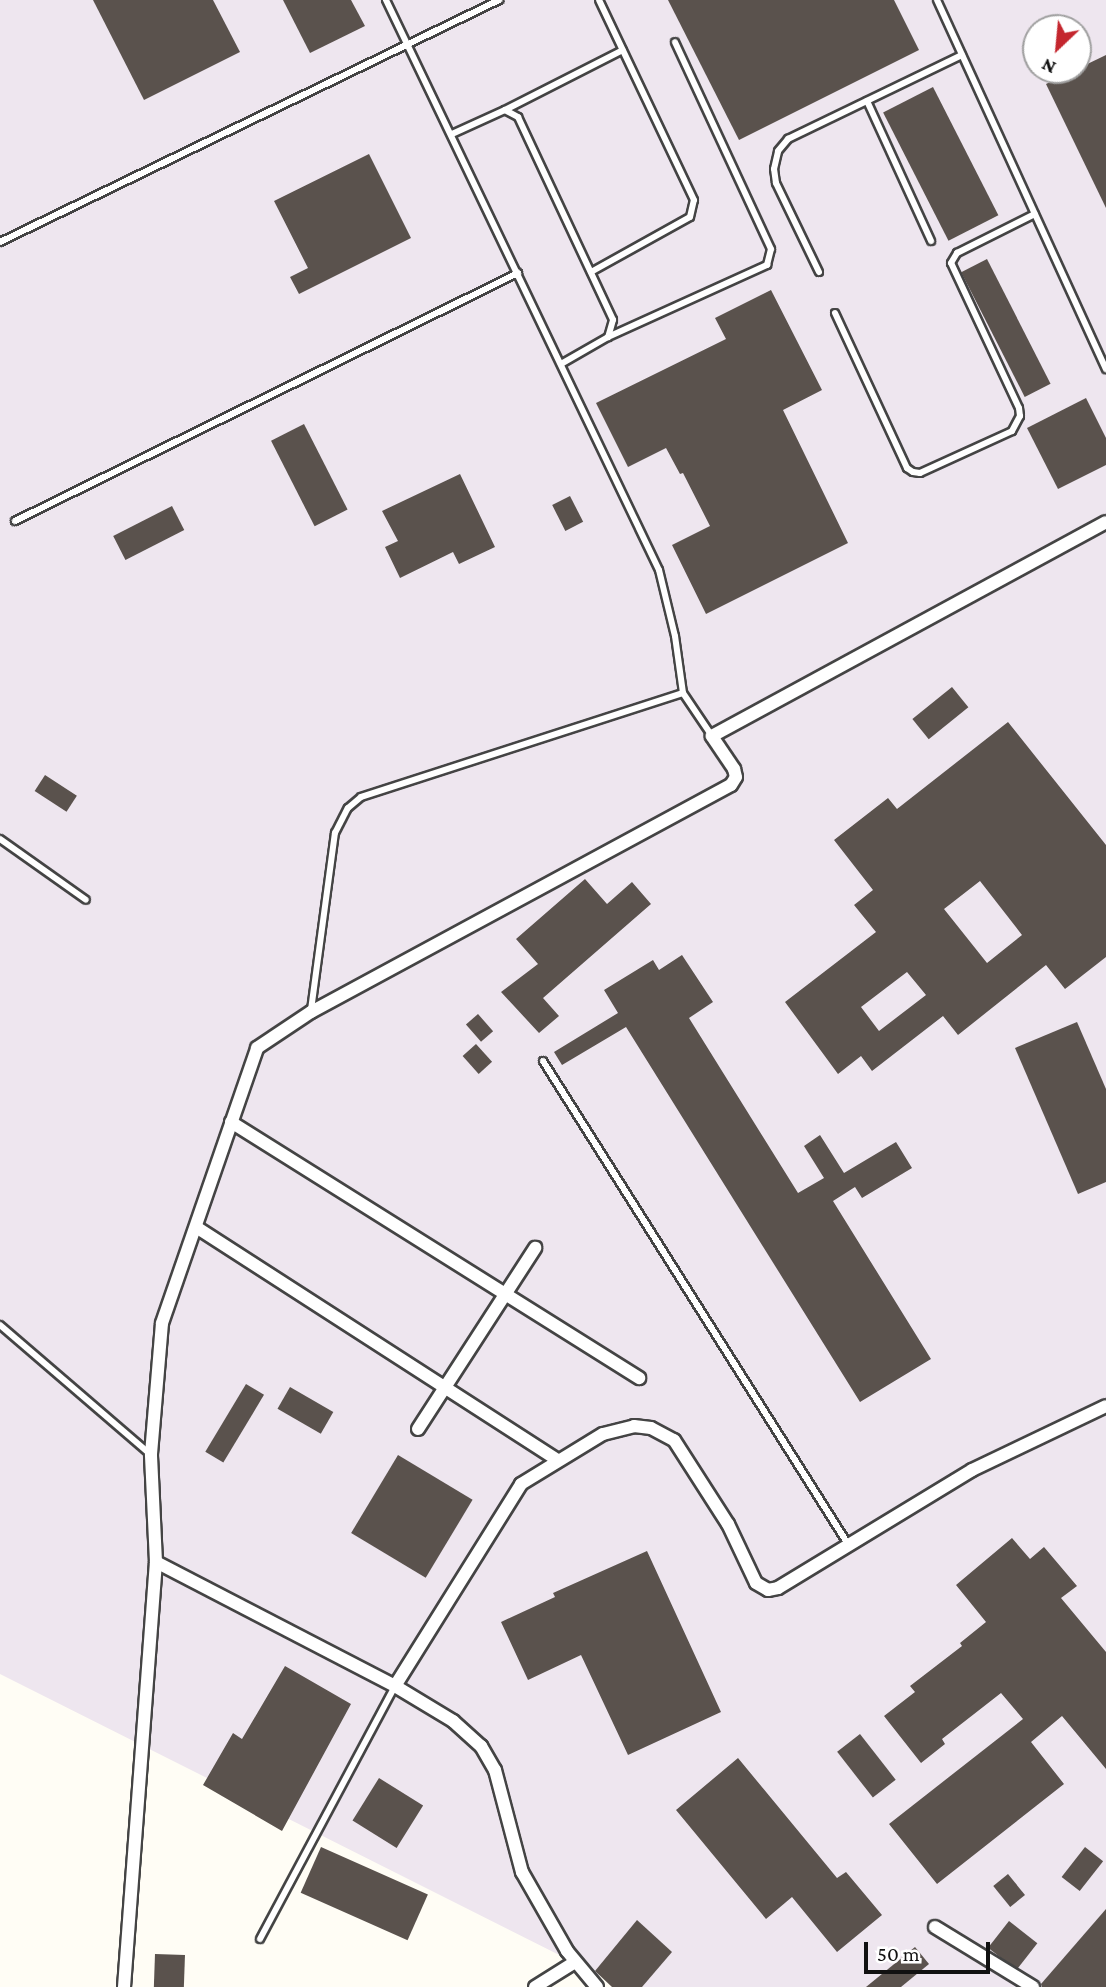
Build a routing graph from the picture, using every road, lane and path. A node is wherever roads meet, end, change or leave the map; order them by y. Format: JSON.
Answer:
{"nodes":[{"id":1,"x":386,"y":0,"type":"edge"},
{"id":2,"x":499,"y":0,"type":"edge"},
{"id":3,"x":599,"y":0,"type":"edge"},
{"id":4,"x":937,"y":0,"type":"edge"},
{"id":5,"x":675,"y":42,"type":"dead end"},
{"id":6,"x":408,"y":43,"type":"junction"},
{"id":7,"x":623,"y":50,"type":"junction"},
{"id":8,"x":962,"y":55,"type":"junction"},
{"id":9,"x":867,"y":101,"type":"junction"},
{"id":10,"x":505,"y":110,"type":"junction"},
{"id":11,"x":452,"y":134,"type":"junction"},
{"id":12,"x":1035,"y":214,"type":"junction"},
{"id":13,"x":931,"y":241,"type":"dead end"},
{"id":14,"x":0,"y":242,"type":"edge"},
{"id":15,"x":591,"y":272,"type":"junction"},
{"id":16,"x":819,"y":272,"type":"dead end"},
{"id":17,"x":518,"y":273,"type":"junction"},
{"id":18,"x":835,"y":313,"type":"dead end"},
{"id":19,"x":608,"y":337,"type":"junction"},
{"id":20,"x":561,"y":364,"type":"junction"},
{"id":21,"x":1106,"y":369,"type":"edge"},
{"id":22,"x":16,"y":521,"type":"dead end"},
{"id":23,"x":1106,"y":522,"type":"edge"},
{"id":24,"x":683,"y":692,"type":"junction"},
{"id":25,"x":712,"y":736,"type":"junction"},
{"id":26,"x":0,"y":839,"type":"edge"},
{"id":27,"x":86,"y":900,"type":"dead end"},
{"id":28,"x":311,"y":1012,"type":"junction"},
{"id":29,"x":543,"y":1061,"type":"dead end"},
{"id":30,"x":231,"y":1122,"type":"junction"},
{"id":31,"x":197,"y":1227,"type":"junction"},
{"id":32,"x":535,"y":1248,"type":"dead end"},
{"id":33,"x":505,"y":1294,"type":"junction"},
{"id":34,"x":0,"y":1325,"type":"edge"},
{"id":35,"x":639,"y":1378,"type":"dead end"},
{"id":36,"x":445,"y":1387,"type":"junction"},
{"id":37,"x":1106,"y":1406,"type":"edge"},
{"id":38,"x":418,"y":1429,"type":"dead end"},
{"id":39,"x":151,"y":1454,"type":"junction"},
{"id":40,"x":558,"y":1460,"type":"junction"},
{"id":41,"x":848,"y":1544,"type":"junction"},
{"id":42,"x":156,"y":1562,"type":"junction"},
{"id":43,"x":395,"y":1686,"type":"junction"},
{"id":44,"x":935,"y":1927,"type":"dead end"},
{"id":45,"x":260,"y":1939,"type":"dead end"},
{"id":46,"x":575,"y":1962,"type":"junction"},
{"id":47,"x":124,"y":1987,"type":"edge"},
{"id":48,"x":535,"y":1987,"type":"edge"},
{"id":49,"x":597,"y":1987,"type":"edge"},
{"id":50,"x":1033,"y":1987,"type":"edge"}],
"edges":[{"from":1,"to":6,"type":"lane"},
{"from":2,"to":6,"type":"lane"},
{"from":3,"to":7,"type":"lane"},
{"from":4,"to":8,"type":"lane"},
{"from":5,"to":19,"type":"lane"},
{"from":6,"to":11,"type":"lane"},
{"from":6,"to":14,"type":"lane"},
{"from":7,"to":10,"type":"lane"},
{"from":7,"to":15,"type":"lane"},
{"from":8,"to":9,"type":"lane"},
{"from":8,"to":12,"type":"lane"},
{"from":9,"to":13,"type":"lane"},
{"from":9,"to":16,"type":"lane"},
{"from":10,"to":11,"type":"lane"},
{"from":10,"to":15,"type":"lane"},
{"from":11,"to":17,"type":"lane"},
{"from":12,"to":18,"type":"lane"},
{"from":12,"to":21,"type":"lane"},
{"from":15,"to":19,"type":"lane"},
{"from":17,"to":20,"type":"lane"},
{"from":17,"to":22,"type":"lane"},
{"from":19,"to":20,"type":"lane"},
{"from":20,"to":24,"type":"lane"},
{"from":23,"to":25,"type":"street"},
{"from":24,"to":25,"type":"lane"},
{"from":24,"to":28,"type":"lane"},
{"from":25,"to":28,"type":"street"},
{"from":26,"to":27,"type":"lane"},
{"from":28,"to":30,"type":"street"},
{"from":29,"to":41,"type":"lane"},
{"from":30,"to":31,"type":"street"},
{"from":30,"to":33,"type":"street"},
{"from":31,"to":36,"type":"street"},
{"from":31,"to":39,"type":"street"},
{"from":32,"to":33,"type":"street"},
{"from":33,"to":35,"type":"street"},
{"from":33,"to":36,"type":"street"},
{"from":34,"to":39,"type":"lane"},
{"from":36,"to":38,"type":"street"},
{"from":36,"to":40,"type":"street"},
{"from":37,"to":41,"type":"street"},
{"from":39,"to":42,"type":"street"},
{"from":40,"to":41,"type":"street"},
{"from":40,"to":43,"type":"street"},
{"from":42,"to":43,"type":"street"},
{"from":42,"to":47,"type":"street"},
{"from":43,"to":45,"type":"lane"},
{"from":43,"to":46,"type":"street"},
{"from":44,"to":50,"type":"street"},
{"from":46,"to":48,"type":"street"},
{"from":46,"to":49,"type":"street"}]}
